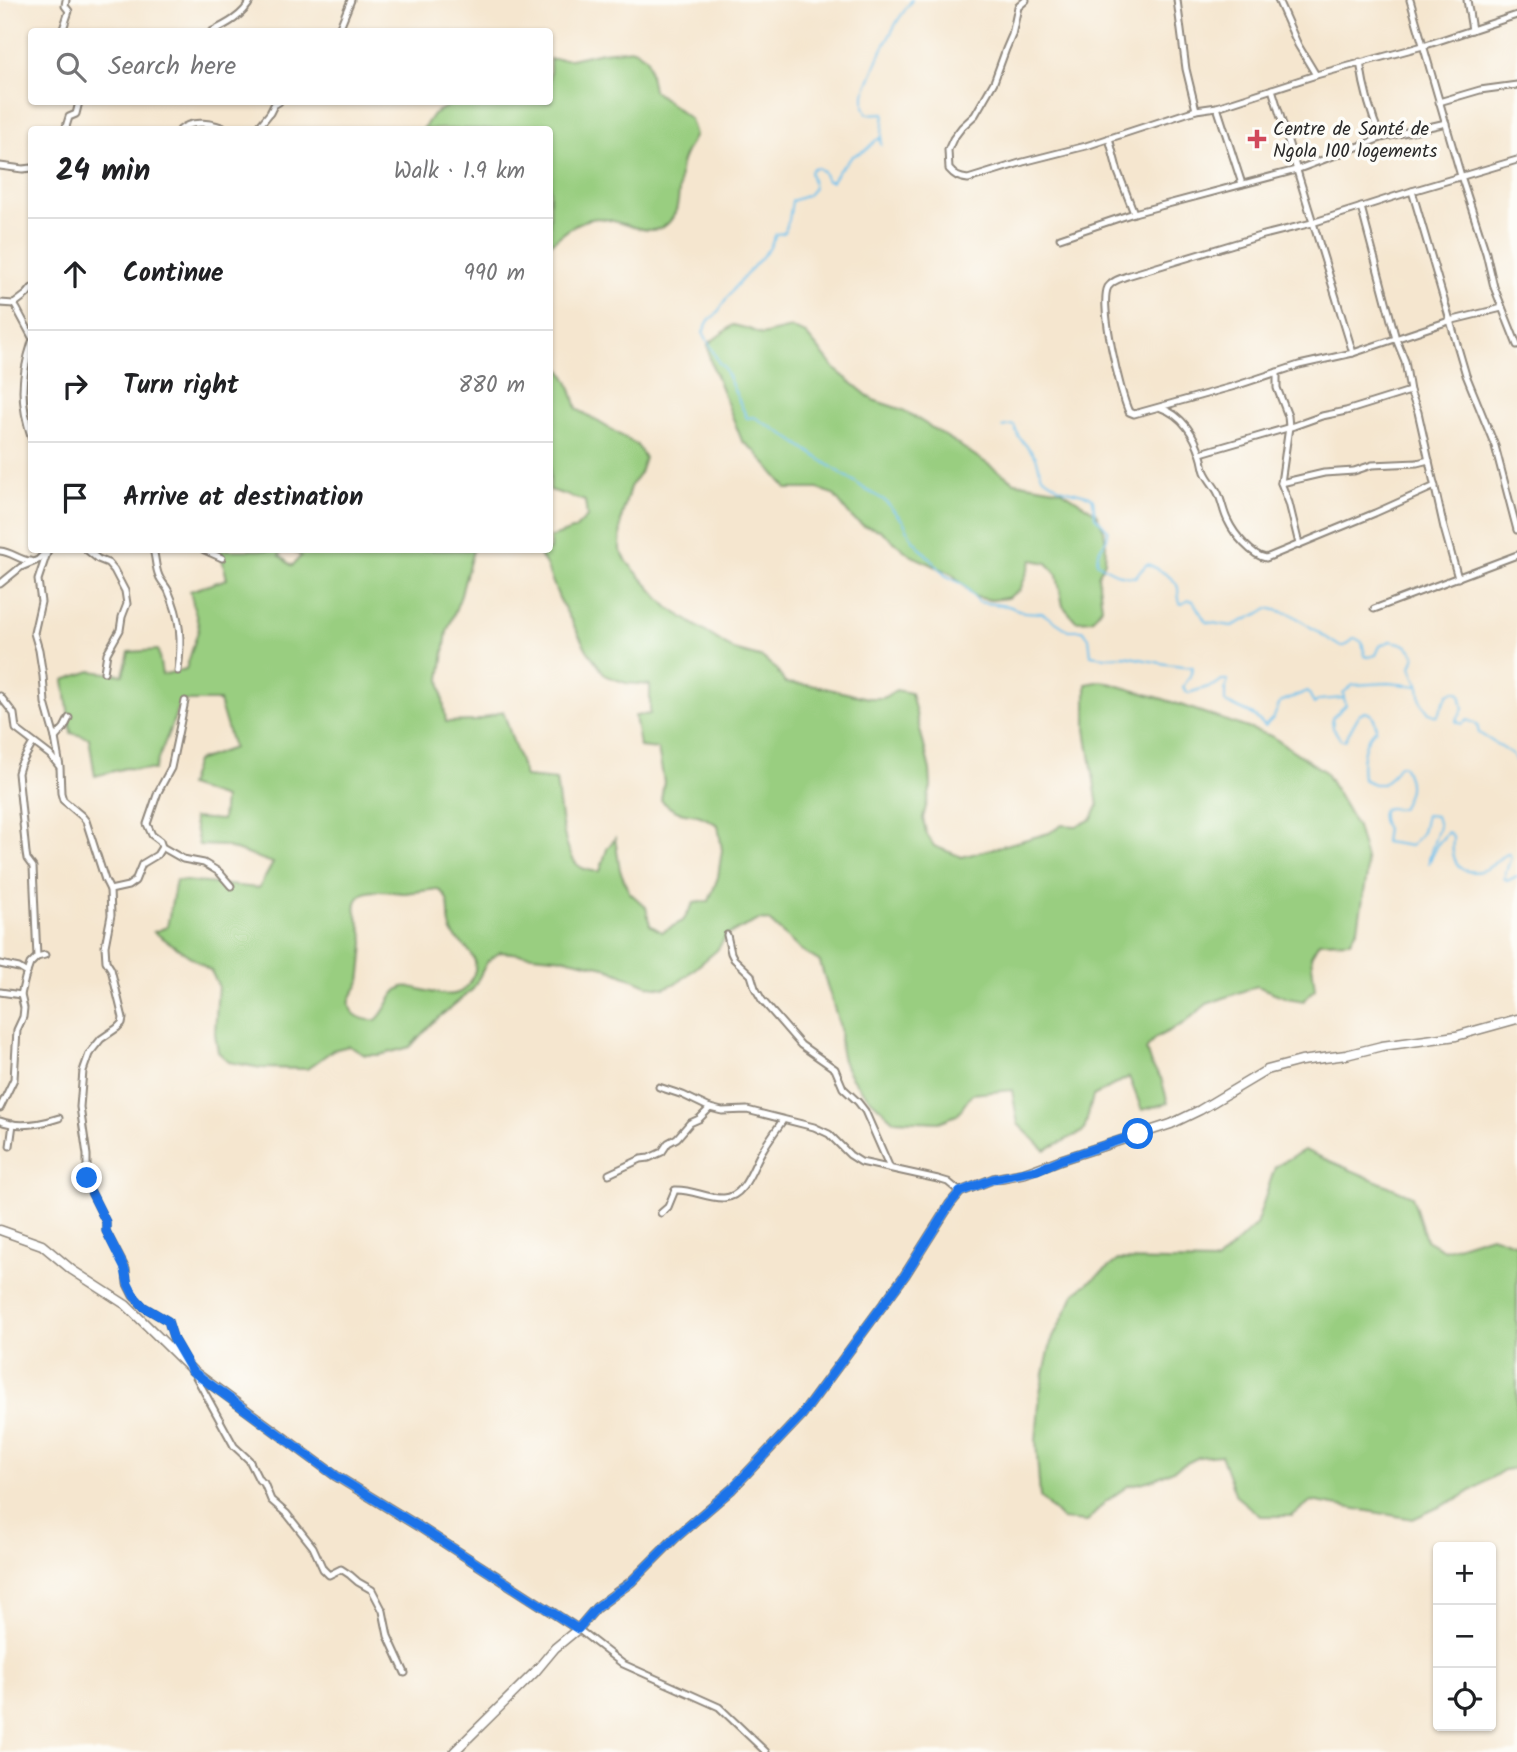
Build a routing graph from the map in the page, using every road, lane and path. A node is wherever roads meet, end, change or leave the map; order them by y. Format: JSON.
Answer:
{"nodes":[{"id":1,"x":66,"y":0,"type":"edge"},
{"id":2,"x":251,"y":0,"type":"edge"},
{"id":3,"x":351,"y":0,"type":"edge"},
{"id":4,"x":1026,"y":0,"type":"edge"},
{"id":5,"x":1177,"y":0,"type":"edge"},
{"id":6,"x":1278,"y":0,"type":"edge"},
{"id":7,"x":1410,"y":0,"type":"edge"},
{"id":8,"x":1466,"y":0,"type":"edge"},
{"id":9,"x":1517,"y":15,"type":"edge"},
{"id":10,"x":63,"y":28,"type":"edge"},
{"id":11,"x":219,"y":28,"type":"edge"},
{"id":12,"x":340,"y":28,"type":"edge"},
{"id":13,"x":1472,"y":30,"type":"junction"},
{"id":14,"x":1423,"y":46,"type":"junction"},
{"id":15,"x":1360,"y":62,"type":"junction"},
{"id":16,"x":1316,"y":75,"type":"junction"},
{"id":17,"x":1517,"y":85,"type":"edge"},
{"id":18,"x":1272,"y":89,"type":"junction"},
{"id":19,"x":1439,"y":102,"type":"junction"},
{"id":20,"x":78,"y":105,"type":"edge"},
{"id":21,"x":274,"y":105,"type":"edge"},
{"id":22,"x":1217,"y":107,"type":"junction"},
{"id":23,"x":1196,"y":110,"type":"junction"},
{"id":24,"x":1446,"y":123,"type":"junction"},
{"id":25,"x":66,"y":126,"type":"edge"},
{"id":26,"x":184,"y":126,"type":"edge"},
{"id":27,"x":217,"y":126,"type":"edge"},
{"id":28,"x":259,"y":126,"type":"edge"},
{"id":29,"x":1109,"y":138,"type":"junction"},
{"id":30,"x":1381,"y":138,"type":"junction"},
{"id":31,"x":1517,"y":160,"type":"edge"},
{"id":32,"x":0,"y":166,"type":"edge"},
{"id":33,"x":28,"y":168,"type":"edge"},
{"id":34,"x":1296,"y":170,"type":"junction"},
{"id":35,"x":1461,"y":176,"type":"junction"},
{"id":36,"x":1242,"y":184,"type":"junction"},
{"id":37,"x":1412,"y":191,"type":"junction"},
{"id":38,"x":1361,"y":207,"type":"junction"},
{"id":39,"x":1134,"y":213,"type":"junction"},
{"id":40,"x":1312,"y":223,"type":"junction"},
{"id":41,"x":1060,"y":238,"type":"dead end"},
{"id":42,"x":28,"y":293,"type":"edge"},
{"id":43,"x":0,"y":303,"type":"edge"},
{"id":44,"x":13,"y":304,"type":"junction"},
{"id":45,"x":1502,"y":308,"type":"junction"},
{"id":46,"x":1449,"y":321,"type":"junction"},
{"id":47,"x":28,"y":331,"type":"edge"},
{"id":48,"x":1396,"y":339,"type":"junction"},
{"id":49,"x":1517,"y":345,"type":"edge"},
{"id":50,"x":28,"y":353,"type":"edge"},
{"id":51,"x":1353,"y":353,"type":"junction"},
{"id":52,"x":1277,"y":372,"type":"junction"},
{"id":53,"x":1410,"y":391,"type":"junction"},
{"id":54,"x":1160,"y":407,"type":"junction"},
{"id":55,"x":28,"y":426,"type":"edge"},
{"id":56,"x":1289,"y":427,"type":"junction"},
{"id":57,"x":1200,"y":453,"type":"junction"},
{"id":58,"x":1429,"y":460,"type":"junction"},
{"id":59,"x":1281,"y":483,"type":"junction"},
{"id":60,"x":1435,"y":486,"type":"junction"},
{"id":61,"x":1515,"y":514,"type":"edge"},
{"id":62,"x":1517,"y":530,"type":"edge"},
{"id":63,"x":1299,"y":544,"type":"junction"},
{"id":64,"x":0,"y":551,"type":"edge"},
{"id":65,"x":44,"y":553,"type":"edge"},
{"id":66,"x":47,"y":553,"type":"edge"},
{"id":67,"x":91,"y":553,"type":"edge"},
{"id":68,"x":154,"y":553,"type":"edge"},
{"id":69,"x":211,"y":553,"type":"edge"},
{"id":70,"x":1517,"y":555,"type":"edge"},
{"id":71,"x":222,"y":558,"type":"dead end"},
{"id":72,"x":33,"y":562,"type":"junction"},
{"id":73,"x":1458,"y":578,"type":"junction"},
{"id":74,"x":0,"y":584,"type":"edge"},
{"id":75,"x":1374,"y":609,"type":"dead end"},
{"id":76,"x":178,"y":671,"type":"dead end"},
{"id":77,"x":104,"y":672,"type":"dead end"},
{"id":78,"x":0,"y":696,"type":"edge"},
{"id":79,"x":185,"y":701,"type":"dead end"},
{"id":80,"x":69,"y":718,"type":"dead end"},
{"id":81,"x":55,"y":738,"type":"junction"},
{"id":82,"x":33,"y":743,"type":"junction"},
{"id":83,"x":60,"y":767,"type":"junction"},
{"id":84,"x":162,"y":847,"type":"junction"},
{"id":85,"x":231,"y":886,"type":"dead end"},
{"id":86,"x":110,"y":890,"type":"junction"},
{"id":87,"x":726,"y":935,"type":"dead end"},
{"id":88,"x":45,"y":956,"type":"dead end"},
{"id":89,"x":37,"y":957,"type":"junction"},
{"id":90,"x":0,"y":964,"type":"edge"},
{"id":91,"x":27,"y":973,"type":"junction"},
{"id":92,"x":0,"y":992,"type":"edge"},
{"id":93,"x":21,"y":995,"type":"junction"},
{"id":94,"x":1517,"y":1019,"type":"edge"},
{"id":95,"x":659,"y":1087,"type":"dead end"},
{"id":96,"x":0,"y":1108,"type":"edge"},
{"id":97,"x":710,"y":1108,"type":"junction"},
{"id":98,"x":59,"y":1118,"type":"dead end"},
{"id":99,"x":783,"y":1120,"type":"junction"},
{"id":100,"x":0,"y":1121,"type":"edge"},
{"id":101,"x":13,"y":1125,"type":"junction"},
{"id":102,"x":10,"y":1146,"type":"dead end"},
{"id":103,"x":890,"y":1168,"type":"junction"},
{"id":104,"x":609,"y":1174,"type":"dead end"},
{"id":105,"x":960,"y":1192,"type":"junction"},
{"id":106,"x":661,"y":1213,"type":"dead end"},
{"id":107,"x":0,"y":1230,"type":"edge"},
{"id":108,"x":192,"y":1371,"type":"junction"},
{"id":109,"x":578,"y":1629,"type":"junction"},
{"id":110,"x":405,"y":1673,"type":"dead end"},
{"id":111,"x":454,"y":1752,"type":"edge"},
{"id":112,"x":766,"y":1752,"type":"edge"}],
"edges":[{"from":1,"to":10,"type":"street"},
{"from":2,"to":11,"type":"street"},
{"from":3,"to":12,"type":"street"},
{"from":4,"to":29,"type":"street"},
{"from":5,"to":23,"type":"street"},
{"from":6,"to":16,"type":"street"},
{"from":7,"to":14,"type":"street"},
{"from":8,"to":13,"type":"street"},
{"from":9,"to":13,"type":"street"},
{"from":13,"to":14,"type":"street"},
{"from":14,"to":15,"type":"street"},
{"from":14,"to":19,"type":"street"},
{"from":15,"to":16,"type":"street"},
{"from":15,"to":30,"type":"street"},
{"from":16,"to":18,"type":"street"},
{"from":17,"to":19,"type":"street"},
{"from":18,"to":22,"type":"street"},
{"from":18,"to":34,"type":"street"},
{"from":19,"to":24,"type":"street"},
{"from":20,"to":25,"type":"street"},
{"from":21,"to":28,"type":"street"},
{"from":22,"to":23,"type":"street"},
{"from":22,"to":36,"type":"street"},
{"from":23,"to":29,"type":"street"},
{"from":24,"to":30,"type":"street"},
{"from":24,"to":35,"type":"street"},
{"from":26,"to":27,"type":"street"},
{"from":29,"to":39,"type":"street"},
{"from":30,"to":34,"type":"street"},
{"from":31,"to":35,"type":"street"},
{"from":32,"to":33,"type":"street"},
{"from":34,"to":36,"type":"street"},
{"from":34,"to":40,"type":"street"},
{"from":35,"to":37,"type":"street"},
{"from":35,"to":45,"type":"street"},
{"from":36,"to":39,"type":"street"},
{"from":37,"to":38,"type":"street"},
{"from":37,"to":46,"type":"street"},
{"from":38,"to":40,"type":"street"},
{"from":38,"to":48,"type":"street"},
{"from":39,"to":41,"type":"street"},
{"from":40,"to":51,"type":"street"},
{"from":40,"to":54,"type":"street"},
{"from":42,"to":44,"type":"street"},
{"from":43,"to":44,"type":"street"},
{"from":44,"to":47,"type":"street"},
{"from":45,"to":46,"type":"street"},
{"from":45,"to":49,"type":"street"},
{"from":46,"to":48,"type":"street"},
{"from":46,"to":61,"type":"street"},
{"from":48,"to":51,"type":"street"},
{"from":48,"to":53,"type":"street"},
{"from":50,"to":55,"type":"street"},
{"from":51,"to":52,"type":"street"},
{"from":52,"to":54,"type":"street"},
{"from":52,"to":56,"type":"street"},
{"from":53,"to":56,"type":"street"},
{"from":53,"to":58,"type":"street"},
{"from":54,"to":57,"type":"street"},
{"from":56,"to":57,"type":"street"},
{"from":56,"to":59,"type":"street"},
{"from":57,"to":63,"type":"street"},
{"from":58,"to":59,"type":"street"},
{"from":58,"to":60,"type":"street"},
{"from":59,"to":63,"type":"street"},
{"from":60,"to":63,"type":"street"},
{"from":60,"to":73,"type":"street"},
{"from":61,"to":62,"type":"street"},
{"from":64,"to":72,"type":"street"},
{"from":65,"to":72,"type":"street"},
{"from":66,"to":81,"type":"street"},
{"from":67,"to":77,"type":"street"},
{"from":68,"to":76,"type":"street"},
{"from":69,"to":71,"type":"street"},
{"from":70,"to":73,"type":"street"},
{"from":72,"to":74,"type":"street"},
{"from":73,"to":75,"type":"street"},
{"from":78,"to":82,"type":"street"},
{"from":79,"to":84,"type":"street"},
{"from":80,"to":81,"type":"street"},
{"from":81,"to":83,"type":"street"},
{"from":82,"to":83,"type":"street"},
{"from":82,"to":89,"type":"street"},
{"from":83,"to":86,"type":"street"},
{"from":84,"to":85,"type":"street"},
{"from":84,"to":86,"type":"street"},
{"from":86,"to":108,"type":"street"},
{"from":87,"to":103,"type":"street"},
{"from":88,"to":89,"type":"street"},
{"from":89,"to":91,"type":"street"},
{"from":90,"to":91,"type":"street"},
{"from":91,"to":93,"type":"street"},
{"from":92,"to":93,"type":"street"},
{"from":93,"to":96,"type":"street"},
{"from":94,"to":105,"type":"street"},
{"from":95,"to":97,"type":"street"},
{"from":97,"to":99,"type":"street"},
{"from":97,"to":104,"type":"street"},
{"from":98,"to":101,"type":"street"},
{"from":99,"to":103,"type":"street"},
{"from":99,"to":106,"type":"street"},
{"from":100,"to":101,"type":"street"},
{"from":101,"to":102,"type":"street"},
{"from":103,"to":105,"type":"street"},
{"from":105,"to":109,"type":"street"},
{"from":107,"to":108,"type":"street"},
{"from":108,"to":109,"type":"street"},
{"from":108,"to":110,"type":"street"},
{"from":109,"to":111,"type":"street"},
{"from":109,"to":112,"type":"street"}]}
